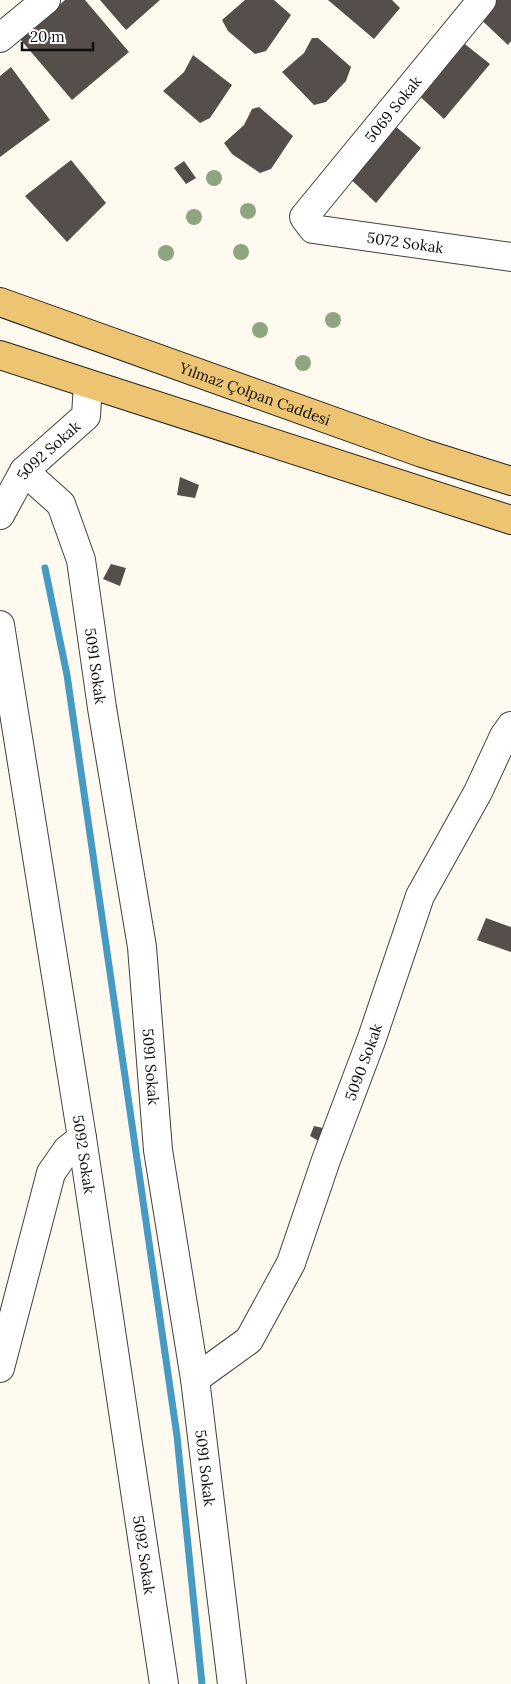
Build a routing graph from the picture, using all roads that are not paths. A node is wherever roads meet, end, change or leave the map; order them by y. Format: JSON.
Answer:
{"nodes":[{"id":1,"x":46,"y":0,"type":"edge"},
{"id":2,"x":482,"y":0,"type":"edge"},
{"id":3,"x":0,"y":38,"type":"edge"},
{"id":4,"x":304,"y":217,"type":"joint"},
{"id":5,"x":511,"y":257,"type":"edge"},
{"id":6,"x":0,"y":302,"type":"edge"},
{"id":7,"x":0,"y":355,"type":"edge"},
{"id":8,"x":88,"y":384,"type":"junction"},
{"id":9,"x":24,"y":470,"type":"junction"},
{"id":10,"x":511,"y":481,"type":"edge"},
{"id":11,"x":0,"y":514,"type":"edge"},
{"id":12,"x":511,"y":520,"type":"edge"},
{"id":13,"x":0,"y":625,"type":"edge"},
{"id":14,"x":511,"y":726,"type":"edge"},
{"id":15,"x":82,"y":1138,"type":"junction"},
{"id":16,"x":0,"y":1368,"type":"edge"},
{"id":17,"x":195,"y":1379,"type":"junction"},
{"id":18,"x":164,"y":1684,"type":"edge"},
{"id":19,"x":232,"y":1684,"type":"edge"}],
"edges":[{"from":1,"to":3,"type":"street"},
{"from":2,"to":4,"type":"street","name":"5069 Sokak"},
{"from":4,"to":5,"type":"street","name":"5072 Sokak"},
{"from":6,"to":10,"type":"main road","name":"Yılmaz Çolpan Caddesi"},
{"from":7,"to":8,"type":"main road"},
{"from":8,"to":9,"type":"street","name":"5092 Sokak"},
{"from":8,"to":12,"type":"main road"},
{"from":9,"to":11,"type":"street","name":"5092 Sokak"},
{"from":9,"to":17,"type":"street","name":"5091 Sokak"},
{"from":13,"to":15,"type":"street","name":"5092 Sokak"},
{"from":14,"to":17,"type":"street","name":"5090 Sokak"},
{"from":15,"to":16,"type":"street"},
{"from":15,"to":18,"type":"street","name":"5092 Sokak"},
{"from":17,"to":19,"type":"street","name":"5091 Sokak"}]}
